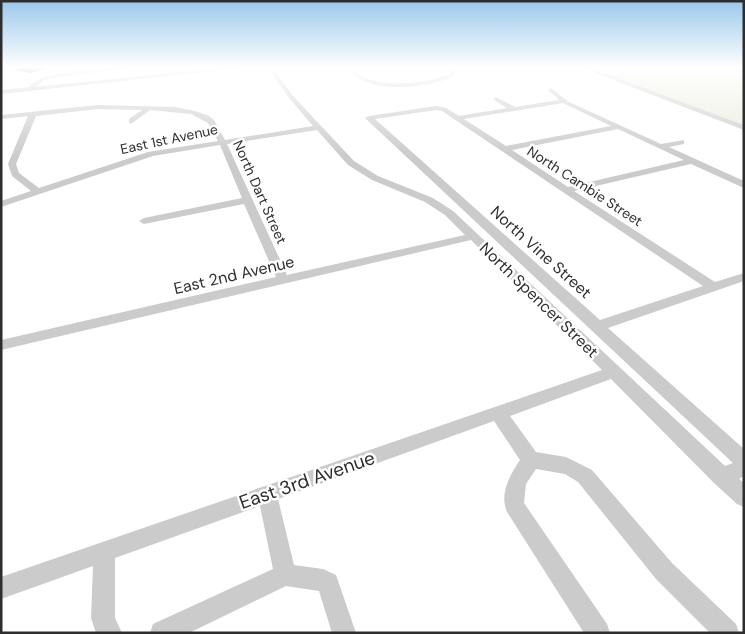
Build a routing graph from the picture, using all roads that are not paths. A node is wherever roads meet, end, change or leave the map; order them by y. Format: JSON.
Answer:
{"nodes":[{"id":1,"x":292,"y":98,"type":"edge"},
{"id":2,"x":560,"y":98,"type":"edge"},
{"id":3,"x":663,"y":98,"type":"edge"},
{"id":4,"x":496,"y":99,"type":"dead end"},
{"id":5,"x":563,"y":101,"type":"junction"},
{"id":6,"x":149,"y":108,"type":"junction"},
{"id":7,"x":441,"y":108,"type":"joint"},
{"id":8,"x":514,"y":109,"type":"junction"},
{"id":9,"x":613,"y":112,"type":"dead end"},
{"id":10,"x":33,"y":113,"type":"junction"},
{"id":11,"x":594,"y":116,"type":"junction"},
{"id":12,"x":1,"y":117,"type":"edge"},
{"id":13,"x":456,"y":118,"type":"junction"},
{"id":14,"x":132,"y":121,"type":"dead end"},
{"id":15,"x":319,"y":127,"type":"junction"},
{"id":16,"x":619,"y":127,"type":"junction"},
{"id":17,"x":744,"y":128,"type":"edge"},
{"id":18,"x":222,"y":142,"type":"junction"},
{"id":19,"x":681,"y":142,"type":"dead end"},
{"id":20,"x":661,"y":146,"type":"junction"},
{"id":21,"x":504,"y":149,"type":"junction"},
{"id":22,"x":692,"y":161,"type":"junction"},
{"id":23,"x":744,"y":185,"type":"edge"},
{"id":24,"x":566,"y":190,"type":"junction"},
{"id":25,"x":38,"y":192,"type":"junction"},
{"id":26,"x":247,"y":200,"type":"junction"},
{"id":27,"x":1,"y":204,"type":"edge"},
{"id":28,"x":144,"y":222,"type":"dead end"},
{"id":29,"x":474,"y":236,"type":"junction"},
{"id":30,"x":744,"y":277,"type":"edge"},
{"id":31,"x":282,"y":280,"type":"junction"},
{"id":32,"x":713,"y":287,"type":"junction"},
{"id":33,"x":598,"y":326,"type":"junction"},
{"id":34,"x":1,"y":345,"type":"edge"},
{"id":35,"x":613,"y":372,"type":"junction"},
{"id":36,"x":498,"y":413,"type":"junction"},
{"id":37,"x":531,"y":460,"type":"junction"},
{"id":38,"x":744,"y":461,"type":"edge"},
{"id":39,"x":744,"y":467,"type":"edge"},
{"id":40,"x":721,"y":477,"type":"junction"},
{"id":41,"x":267,"y":494,"type":"junction"},
{"id":42,"x":744,"y":497,"type":"edge"},
{"id":43,"x":104,"y":552,"type":"junction"},
{"id":44,"x":285,"y":575,"type":"junction"},
{"id":45,"x":1,"y":588,"type":"edge"},
{"id":46,"x":110,"y":633,"type":"edge"},
{"id":47,"x":162,"y":633,"type":"edge"},
{"id":48,"x":344,"y":633,"type":"edge"},
{"id":49,"x":598,"y":633,"type":"edge"},
{"id":50,"x":727,"y":633,"type":"edge"}],
"edges":[{"from":1,"to":15,"type":"street","name":"North Spencer Street"},
{"from":2,"to":5,"type":"street"},
{"from":3,"to":17,"type":"street"},
{"from":4,"to":8,"type":"street"},
{"from":5,"to":8,"type":"street"},
{"from":5,"to":11,"type":"street"},
{"from":6,"to":10,"type":"street","name":"North Dart Street"},
{"from":6,"to":14,"type":"street"},
{"from":6,"to":18,"type":"street","name":"North Dart Street"},
{"from":7,"to":13,"type":"street","name":"North Cambie Street"},
{"from":7,"to":33,"type":"street","name":"North Vine Street"},
{"from":8,"to":13,"type":"street"},
{"from":9,"to":11,"type":"street"},
{"from":10,"to":12,"type":"street","name":"North Dart Street"},
{"from":10,"to":25,"type":"street"},
{"from":11,"to":16,"type":"street"},
{"from":13,"to":21,"type":"street","name":"North Cambie Street"},
{"from":15,"to":18,"type":"street","name":"East 1st Avenue"},
{"from":15,"to":29,"type":"street","name":"North Spencer Street"},
{"from":16,"to":20,"type":"street"},
{"from":16,"to":21,"type":"street"},
{"from":18,"to":25,"type":"street","name":"East 1st Avenue"},
{"from":18,"to":26,"type":"street","name":"North Dart Street"},
{"from":19,"to":20,"type":"street"},
{"from":20,"to":22,"type":"street"},
{"from":21,"to":24,"type":"street","name":"North Cambie Street"},
{"from":22,"to":23,"type":"street"},
{"from":22,"to":24,"type":"street"},
{"from":24,"to":32,"type":"street","name":"North Cambie Street"},
{"from":25,"to":27,"type":"street","name":"East 1st Avenue"},
{"from":26,"to":28,"type":"street"},
{"from":26,"to":31,"type":"street","name":"North Dart Street"},
{"from":29,"to":31,"type":"street","name":"East 2nd Avenue"},
{"from":29,"to":35,"type":"street","name":"North Spencer Street"},
{"from":30,"to":32,"type":"street"},
{"from":31,"to":34,"type":"street","name":"East 2nd Avenue"},
{"from":32,"to":33,"type":"street"},
{"from":33,"to":38,"type":"street","name":"North Vine Street"},
{"from":35,"to":36,"type":"street","name":"East 3rd Avenue"},
{"from":35,"to":40,"type":"street","name":"North Spencer Street"},
{"from":36,"to":37,"type":"street"},
{"from":36,"to":41,"type":"street","name":"East 3rd Avenue"},
{"from":37,"to":49,"type":"street"},
{"from":37,"to":50,"type":"street"},
{"from":39,"to":40,"type":"street"},
{"from":40,"to":42,"type":"street","name":"North Spencer Street"},
{"from":41,"to":43,"type":"street","name":"East 3rd Avenue"},
{"from":41,"to":44,"type":"street"},
{"from":43,"to":45,"type":"street","name":"East 3rd Avenue"},
{"from":43,"to":46,"type":"street"},
{"from":44,"to":47,"type":"street"},
{"from":44,"to":48,"type":"street"}]}
